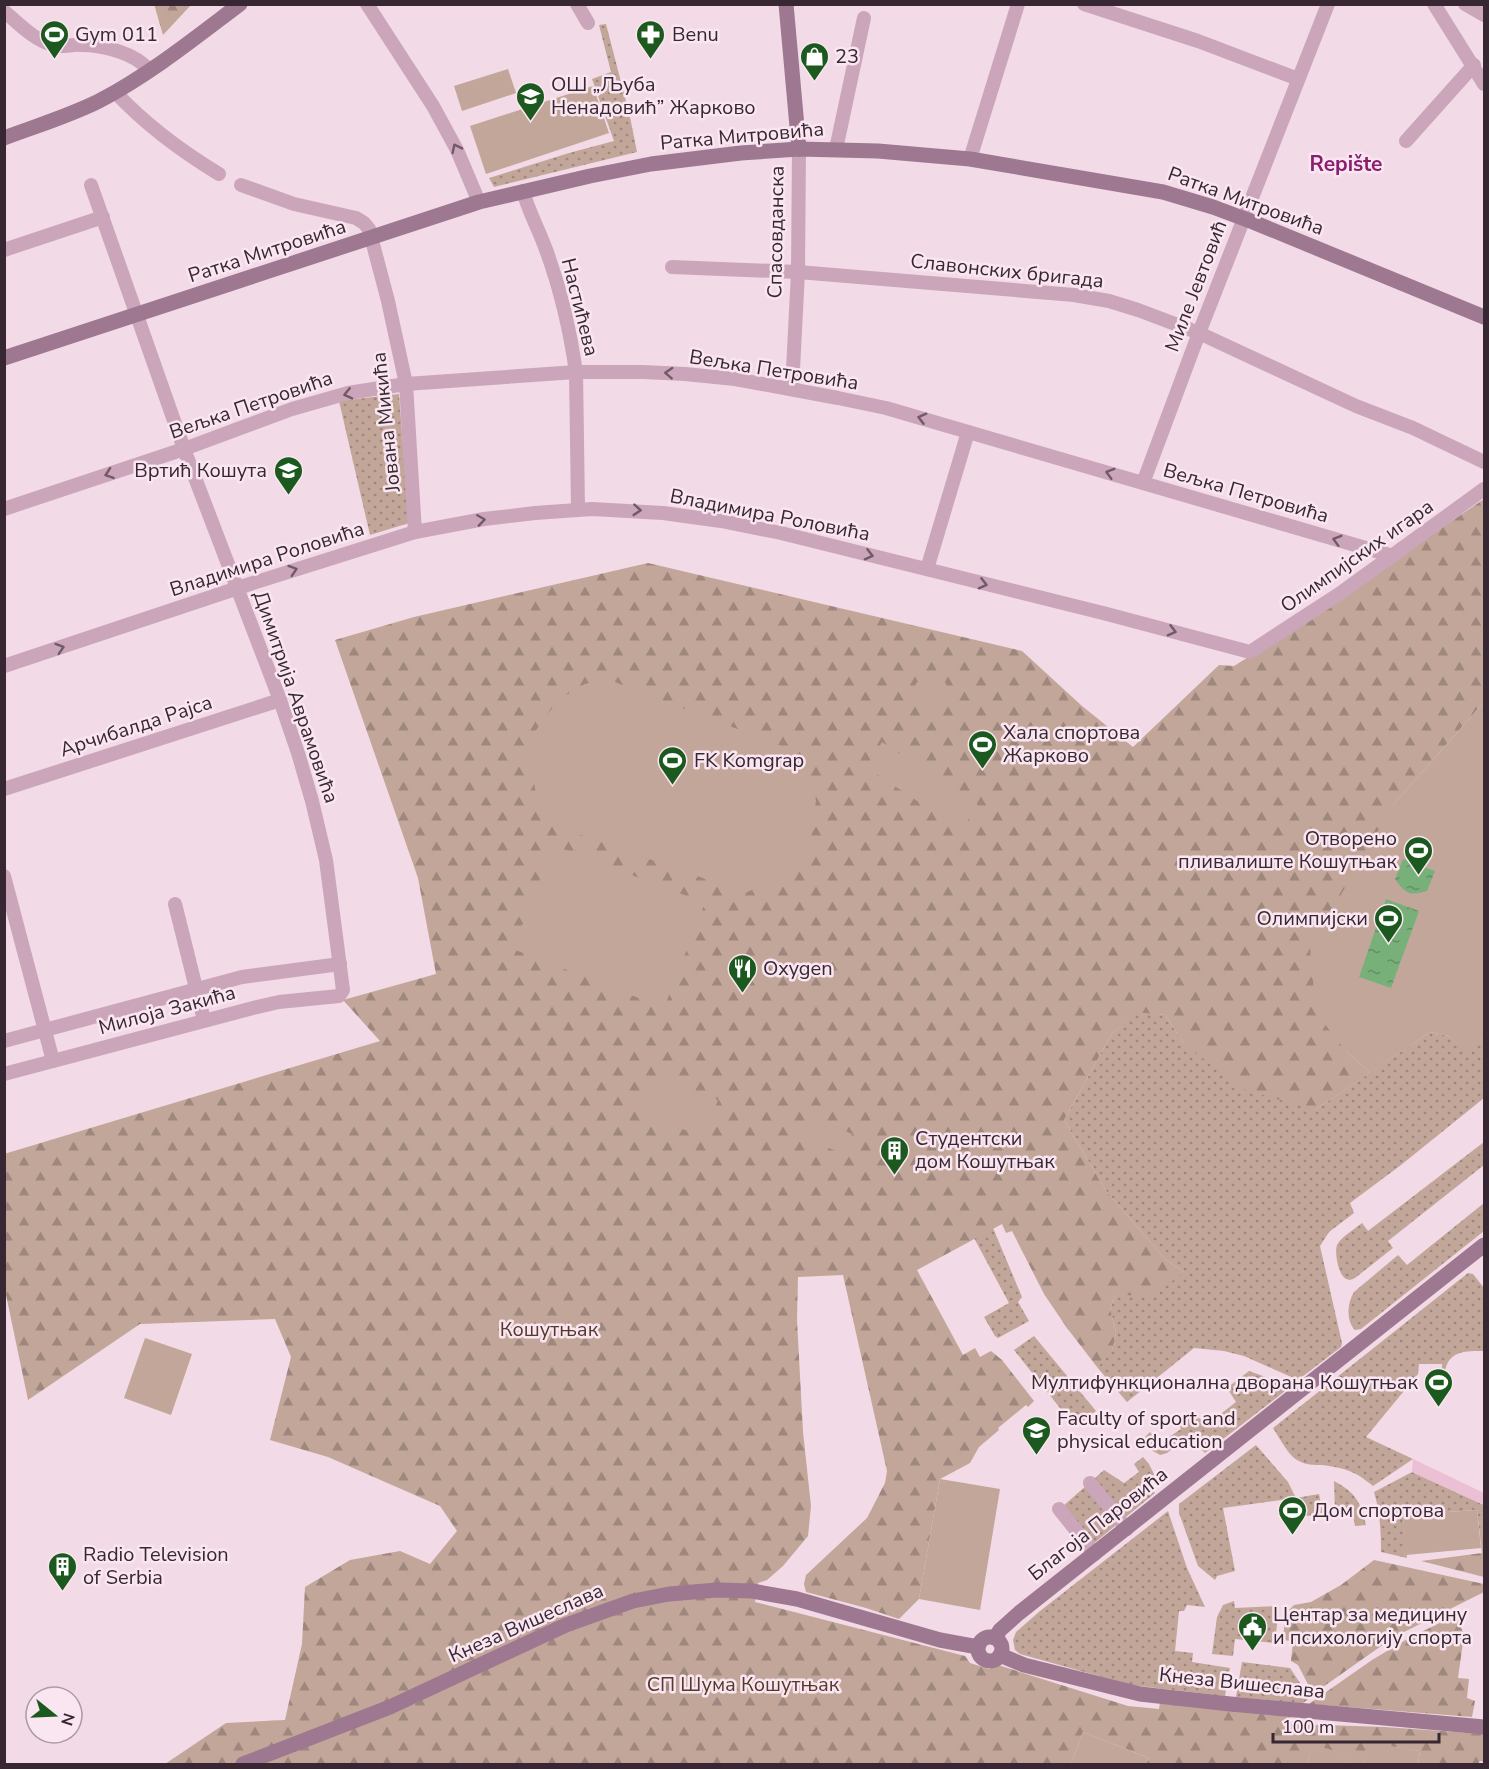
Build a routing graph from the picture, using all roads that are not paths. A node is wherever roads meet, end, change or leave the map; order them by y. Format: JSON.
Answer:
{"nodes":[{"id":1,"x":240,"y":4,"type":"edge"},
{"id":2,"x":367,"y":4,"type":"edge"},
{"id":3,"x":577,"y":4,"type":"edge"},
{"id":4,"x":786,"y":4,"type":"edge"},
{"id":5,"x":1018,"y":4,"type":"edge"},
{"id":6,"x":1084,"y":4,"type":"edge"},
{"id":7,"x":1328,"y":4,"type":"edge"},
{"id":8,"x":1434,"y":4,"type":"edge"},
{"id":9,"x":1465,"y":4,"type":"edge"},
{"id":10,"x":4,"y":11,"type":"edge"},
{"id":11,"x":1485,"y":15,"type":"edge"},
{"id":12,"x":864,"y":18,"type":"dead end"},
{"id":13,"x":588,"y":23,"type":"dead end"},
{"id":14,"x":1474,"y":65,"type":"junction"},
{"id":15,"x":149,"y":70,"type":"junction"},
{"id":16,"x":1298,"y":79,"type":"junction"},
{"id":17,"x":1485,"y":84,"type":"edge"},
{"id":18,"x":115,"y":92,"type":"junction"},
{"id":19,"x":4,"y":138,"type":"edge"},
{"id":20,"x":1406,"y":141,"type":"dead end"},
{"id":21,"x":799,"y":149,"type":"junction"},
{"id":22,"x":836,"y":149,"type":"junction"},
{"id":23,"x":970,"y":159,"type":"junction"},
{"id":24,"x":219,"y":174,"type":"dead end"},
{"id":25,"x":91,"y":184,"type":"dead end"},
{"id":26,"x":241,"y":185,"type":"dead end"},
{"id":27,"x":523,"y":191,"type":"junction"},
{"id":28,"x":479,"y":202,"type":"junction"},
{"id":29,"x":103,"y":217,"type":"junction"},
{"id":30,"x":1244,"y":218,"type":"junction"},
{"id":31,"x":372,"y":238,"type":"junction"},
{"id":32,"x":4,"y":250,"type":"edge"},
{"id":33,"x":672,"y":267,"type":"dead end"},
{"id":34,"x":798,"y":272,"type":"junction"},
{"id":35,"x":136,"y":315,"type":"junction"},
{"id":36,"x":1485,"y":317,"type":"edge"},
{"id":37,"x":1199,"y":333,"type":"junction"},
{"id":38,"x":4,"y":358,"type":"edge"},
{"id":39,"x":576,"y":372,"type":"junction"},
{"id":40,"x":406,"y":384,"type":"junction"},
{"id":41,"x":792,"y":390,"type":"junction"},
{"id":42,"x":968,"y":432,"type":"junction"},
{"id":43,"x":184,"y":449,"type":"junction"},
{"id":44,"x":1485,"y":462,"type":"edge"},
{"id":45,"x":1143,"y":483,"type":"junction"},
{"id":46,"x":1485,"y":489,"type":"edge"},
{"id":47,"x":4,"y":509,"type":"edge"},
{"id":48,"x":578,"y":509,"type":"junction"},
{"id":49,"x":415,"y":532,"type":"junction"},
{"id":50,"x":1393,"y":556,"type":"junction"},
{"id":51,"x":927,"y":569,"type":"junction"},
{"id":52,"x":238,"y":589,"type":"junction"},
{"id":53,"x":1250,"y":652,"type":"joint"},
{"id":54,"x":4,"y":666,"type":"edge"},
{"id":55,"x":280,"y":700,"type":"junction"},
{"id":56,"x":4,"y":789,"type":"edge"},
{"id":57,"x":4,"y":876,"type":"edge"},
{"id":58,"x":175,"y":904,"type":"dead end"},
{"id":59,"x":340,"y":964,"type":"junction"},
{"id":60,"x":196,"y":990,"type":"junction"},
{"id":61,"x":341,"y":994,"type":"joint"},
{"id":62,"x":204,"y":1020,"type":"junction"},
{"id":63,"x":46,"y":1029,"type":"junction"},
{"id":64,"x":4,"y":1041,"type":"edge"},
{"id":65,"x":53,"y":1061,"type":"junction"},
{"id":66,"x":4,"y":1074,"type":"edge"},
{"id":67,"x":1485,"y":1245,"type":"edge"},
{"id":68,"x":1090,"y":1483,"type":"dead end"},
{"id":69,"x":1059,"y":1509,"type":"dead end"},
{"id":70,"x":1126,"y":1529,"type":"junction"},
{"id":71,"x":1095,"y":1554,"type":"junction"},
{"id":72,"x":995,"y":1638,"type":"junction"},
{"id":73,"x":978,"y":1647,"type":"junction"},
{"id":74,"x":1000,"y":1655,"type":"junction"},
{"id":75,"x":1485,"y":1727,"type":"edge"},
{"id":76,"x":243,"y":1764,"type":"edge"}],
"edges":[{"from":1,"to":15,"type":"street"},
{"from":28,"to":2,"type":"street","one_way":true},
{"from":3,"to":13,"type":"street"},
{"from":4,"to":21,"type":"street","name":"Спасовданска"},
{"from":5,"to":23,"type":"street"},
{"from":6,"to":16,"type":"street"},
{"from":7,"to":16,"type":"street","name":"Миле Јевтовић"},
{"from":8,"to":14,"type":"street"},
{"from":9,"to":11,"type":"street"},
{"from":10,"to":15,"type":"street"},
{"from":12,"to":22,"type":"street"},
{"from":14,"to":17,"type":"street"},
{"from":14,"to":20,"type":"street"},
{"from":15,"to":18,"type":"street"},
{"from":16,"to":30,"type":"street","name":"Миле Јевтовић"},
{"from":18,"to":19,"type":"street"},
{"from":18,"to":24,"type":"street"},
{"from":21,"to":22,"type":"street","name":"Ратка Митровића"},
{"from":21,"to":27,"type":"street","name":"Ратка Митровића"},
{"from":21,"to":34,"type":"street","name":"Спасовданска"},
{"from":22,"to":23,"type":"street","name":"Ратка Митровића"},
{"from":23,"to":30,"type":"street","name":"Ратка Митровића"},
{"from":25,"to":29,"type":"street","name":"Димитрија Аврамовића"},
{"from":26,"to":31,"type":"street"},
{"from":27,"to":28,"type":"street","name":"Ратка Митровића"},
{"from":27,"to":39,"type":"street","name":"Настићева"},
{"from":28,"to":31,"type":"street","name":"Ратка Митровића"},
{"from":29,"to":32,"type":"street"},
{"from":29,"to":35,"type":"street","name":"Димитрија Аврамовића"},
{"from":30,"to":36,"type":"street","name":"Ратка Митровића"},
{"from":30,"to":37,"type":"street","name":"Миле Јевтовић"},
{"from":31,"to":35,"type":"street","name":"Ратка Митровића"},
{"from":31,"to":40,"type":"street","name":"Јована Микића"},
{"from":33,"to":34,"type":"street","name":"Славонских бригада"},
{"from":34,"to":37,"type":"street","name":"Славонских бригада"},
{"from":34,"to":41,"type":"street","name":"Спасовданска"},
{"from":35,"to":38,"type":"street","name":"Ратка Митровића"},
{"from":35,"to":43,"type":"street","name":"Димитрија Аврамовића"},
{"from":37,"to":44,"type":"street","name":"Славонских бригада"},
{"from":37,"to":45,"type":"street","name":"Миле Јевтовић"},
{"from":39,"to":40,"type":"street","name":"Вељка Петровића"},
{"from":41,"to":39,"type":"street","name":"Вељка Петровића","one_way":true},
{"from":39,"to":48,"type":"street","name":"Настићева"},
{"from":40,"to":43,"type":"street","name":"Вељка Петровића","one_way":true},
{"from":40,"to":49,"type":"street","name":"Јована Микића"},
{"from":42,"to":41,"type":"street","name":"Вељка Петровића","one_way":true},
{"from":45,"to":42,"type":"street","name":"Вељка Петровића","one_way":true},
{"from":42,"to":51,"type":"street"},
{"from":43,"to":47,"type":"street","name":"Вељка Петровића","one_way":true},
{"from":43,"to":52,"type":"street","name":"Димитрија Аврамовића"},
{"from":50,"to":45,"type":"street","name":"Вељка Петровића","one_way":true},
{"from":46,"to":50,"type":"street","name":"Олимпијских игара"},
{"from":49,"to":48,"type":"street","name":"Владимира Роловића","one_way":true},
{"from":48,"to":51,"type":"street","name":"Владимира Роловића","one_way":true},
{"from":52,"to":49,"type":"street","name":"Владимира Роловића","one_way":true},
{"from":50,"to":53,"type":"street","name":"Олимпијских игара"},
{"from":51,"to":53,"type":"street","name":"Владимира Роловића","one_way":true},
{"from":54,"to":52,"type":"street","name":"Владимира Роловића","one_way":true},
{"from":52,"to":55,"type":"street","name":"Димитрија Аврамовића"},
{"from":55,"to":56,"type":"street","name":"Арчибалда Рајса"},
{"from":55,"to":59,"type":"street","name":"Димитрија Аврамовића"},
{"from":57,"to":63,"type":"street"},
{"from":58,"to":60,"type":"street"},
{"from":59,"to":60,"type":"street","name":"Милоја Закића"},
{"from":59,"to":61,"type":"street","name":"Димитрија Аврамовића"},
{"from":60,"to":62,"type":"street"},
{"from":60,"to":63,"type":"street","name":"Милоја Закића"},
{"from":61,"to":62,"type":"street","name":"Милоја Закића"},
{"from":62,"to":65,"type":"street","name":"Милоја Закића"},
{"from":63,"to":64,"type":"street","name":"Милоја Закића"},
{"from":63,"to":65,"type":"street"},
{"from":65,"to":66,"type":"street","name":"Милоја Закића"},
{"from":67,"to":70,"type":"street","name":"Благоја Паровића"},
{"from":68,"to":70,"type":"street"},
{"from":69,"to":71,"type":"street"},
{"from":70,"to":71,"type":"street","name":"Благоја Паровића"},
{"from":71,"to":72,"type":"street","name":"Благоја Паровића"},
{"from":72,"to":73,"type":"street"},
{"from":72,"to":74,"type":"street"},
{"from":73,"to":74,"type":"street"},
{"from":73,"to":76,"type":"street","name":"Кнеза Вишеслава"},
{"from":74,"to":75,"type":"street","name":"Кнеза Вишеслава"}]}
